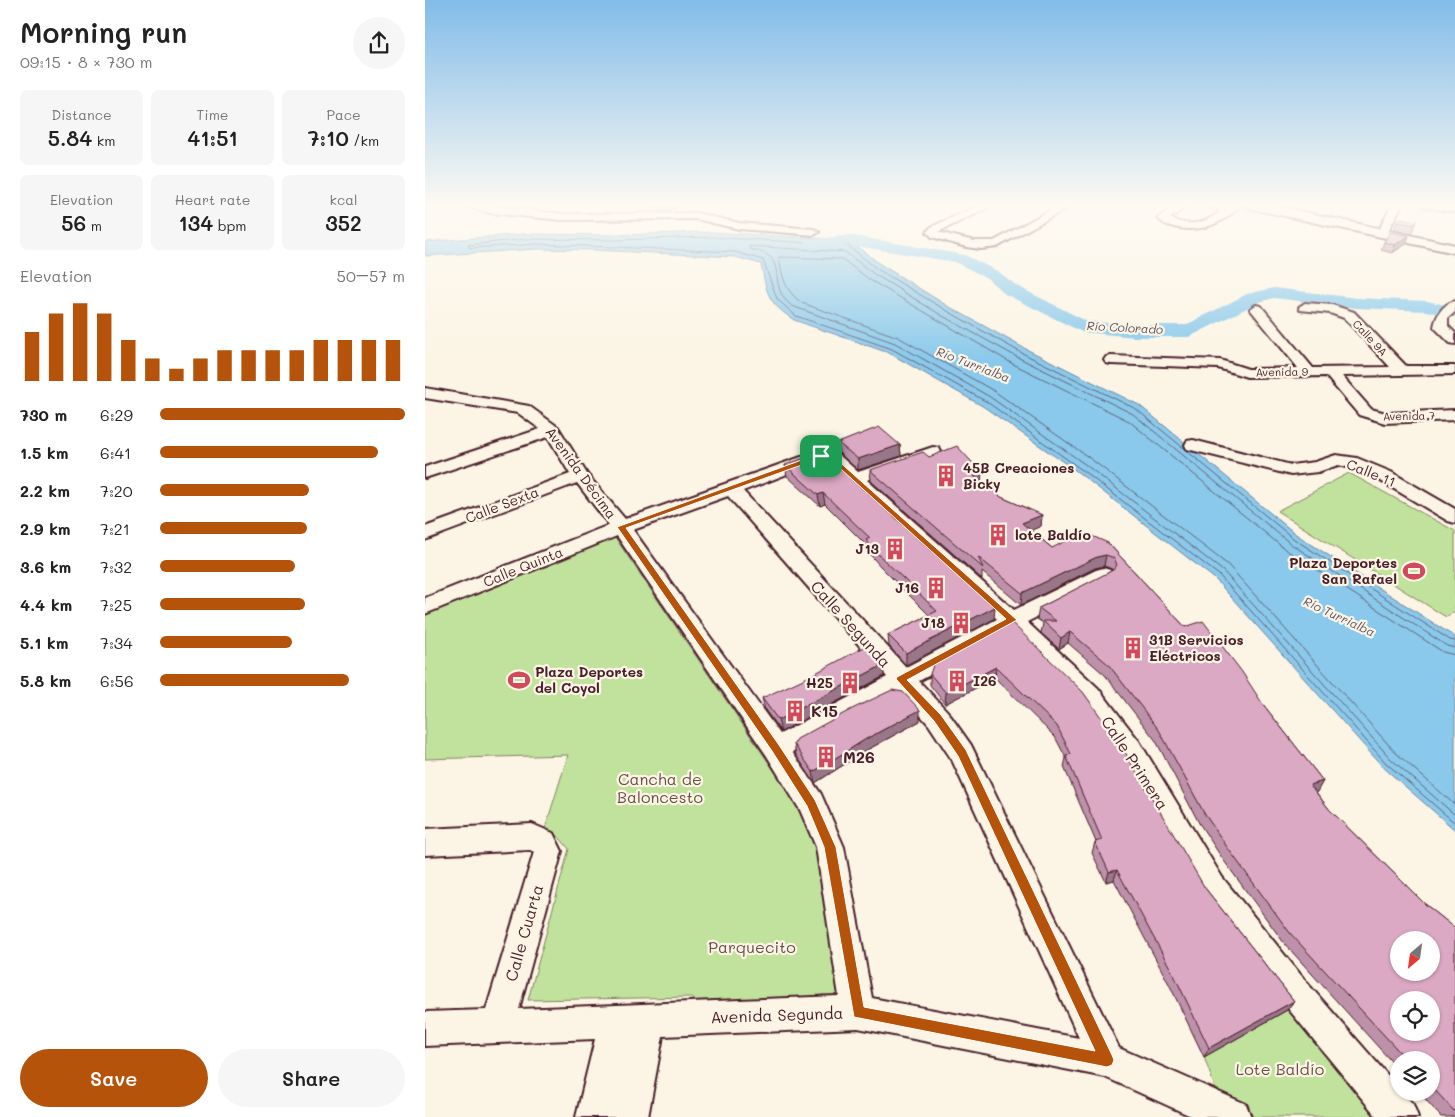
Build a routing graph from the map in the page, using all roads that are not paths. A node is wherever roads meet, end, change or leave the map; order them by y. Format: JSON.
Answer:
{"nodes":[{"id":1,"x":1454,"y":306,"type":"edge"},
{"id":2,"x":1305,"y":307,"type":"dead end"},
{"id":3,"x":1256,"y":309,"type":"dead end"},
{"id":4,"x":1455,"y":340,"type":"edge"},
{"id":5,"x":1111,"y":360,"type":"dead end"},
{"id":6,"x":1455,"y":370,"type":"edge"},
{"id":7,"x":1401,"y":371,"type":"junction"},
{"id":8,"x":1309,"y":372,"type":"junction"},
{"id":9,"x":1330,"y":372,"type":"junction"},
{"id":10,"x":425,"y":393,"type":"edge"},
{"id":11,"x":1454,"y":416,"type":"edge"},
{"id":12,"x":552,"y":430,"type":"junction"},
{"id":13,"x":1193,"y":445,"type":"dead end"},
{"id":14,"x":933,"y":452,"type":"dead end"},
{"id":15,"x":821,"y":456,"type":"joint"},
{"id":16,"x":425,"y":460,"type":"edge"},
{"id":17,"x":447,"y":465,"type":"junction"},
{"id":18,"x":425,"y":473,"type":"edge"},
{"id":19,"x":579,"y":476,"type":"junction"},
{"id":20,"x":853,"y":479,"type":"junction"},
{"id":21,"x":731,"y":489,"type":"junction"},
{"id":22,"x":1455,"y":517,"type":"edge"},
{"id":23,"x":621,"y":527,"type":"junction"},
{"id":24,"x":425,"y":534,"type":"edge"},
{"id":25,"x":1103,"y":575,"type":"edge"},
{"id":26,"x":425,"y":606,"type":"edge"},
{"id":27,"x":1013,"y":620,"type":"junction"},
{"id":28,"x":901,"y":679,"type":"junction"},
{"id":29,"x":776,"y":748,"type":"junction"},
{"id":30,"x":425,"y":842,"type":"edge"},
{"id":31,"x":859,"y":1012,"type":"junction"},
{"id":32,"x":649,"y":1020,"type":"junction"},
{"id":33,"x":616,"y":1021,"type":"junction"},
{"id":34,"x":498,"y":1025,"type":"junction"},
{"id":35,"x":425,"y":1029,"type":"edge"},
{"id":36,"x":1107,"y":1060,"type":"junction"},
{"id":37,"x":594,"y":1117,"type":"edge"},
{"id":38,"x":630,"y":1117,"type":"edge"},
{"id":39,"x":1233,"y":1117,"type":"edge"},
{"id":40,"x":1400,"y":1117,"type":"edge"}],
"edges":[{"from":1,"to":4,"type":"street"},
{"from":2,"to":7,"type":"street","name":"Calle 9A"},
{"from":3,"to":8,"type":"street"},
{"from":5,"to":8,"type":"street","name":"Avenida 9"},
{"from":6,"to":7,"type":"street","name":"Avenida 9"},
{"from":7,"to":9,"type":"street","name":"Avenida 9"},
{"from":8,"to":9,"type":"street","name":"Avenida 9"},
{"from":9,"to":11,"type":"street","name":"Avenida 7"},
{"from":10,"to":12,"type":"street","name":"Avenida Décima"},
{"from":12,"to":17,"type":"street"},
{"from":12,"to":19,"type":"street","name":"Avenida Décima"},
{"from":13,"to":22,"type":"street","name":"Calle 11"},
{"from":14,"to":20,"type":"street"},
{"from":15,"to":20,"type":"street","name":"Calle Primera"},
{"from":15,"to":21,"type":"street","name":"Calle Quinta"},
{"from":16,"to":17,"type":"street"},
{"from":17,"to":18,"type":"street"},
{"from":19,"to":23,"type":"street","name":"Avenida Décima"},
{"from":19,"to":24,"type":"street","name":"Calle Sexta"},
{"from":20,"to":27,"type":"street","name":"Calle Primera"},
{"from":21,"to":23,"type":"street","name":"Calle Quinta"},
{"from":21,"to":28,"type":"street","name":"Calle Segunda"},
{"from":23,"to":26,"type":"street","name":"Calle Quinta"},
{"from":23,"to":29,"type":"street","name":"Avenida Décima"},
{"from":25,"to":27,"type":"street"},
{"from":27,"to":28,"type":"street"},
{"from":27,"to":40,"type":"street","name":"Calle Primera"},
{"from":28,"to":29,"type":"street"},
{"from":28,"to":36,"type":"street","name":"Calle Segunda"},
{"from":29,"to":31,"type":"street","name":"Avenida Décima"},
{"from":30,"to":34,"type":"street","name":"Calle Cuarta"},
{"from":31,"to":32,"type":"street","name":"Avenida Segunda"},
{"from":31,"to":36,"type":"street","name":"Avenida Segunda"},
{"from":32,"to":33,"type":"street","name":"Avenida Segunda"},
{"from":32,"to":38,"type":"street"},
{"from":33,"to":34,"type":"street","name":"Avenida Segunda"},
{"from":33,"to":37,"type":"street"},
{"from":34,"to":35,"type":"street","name":"Avenida Segunda"},
{"from":36,"to":39,"type":"street","name":"Avenida Segunda"}]}
